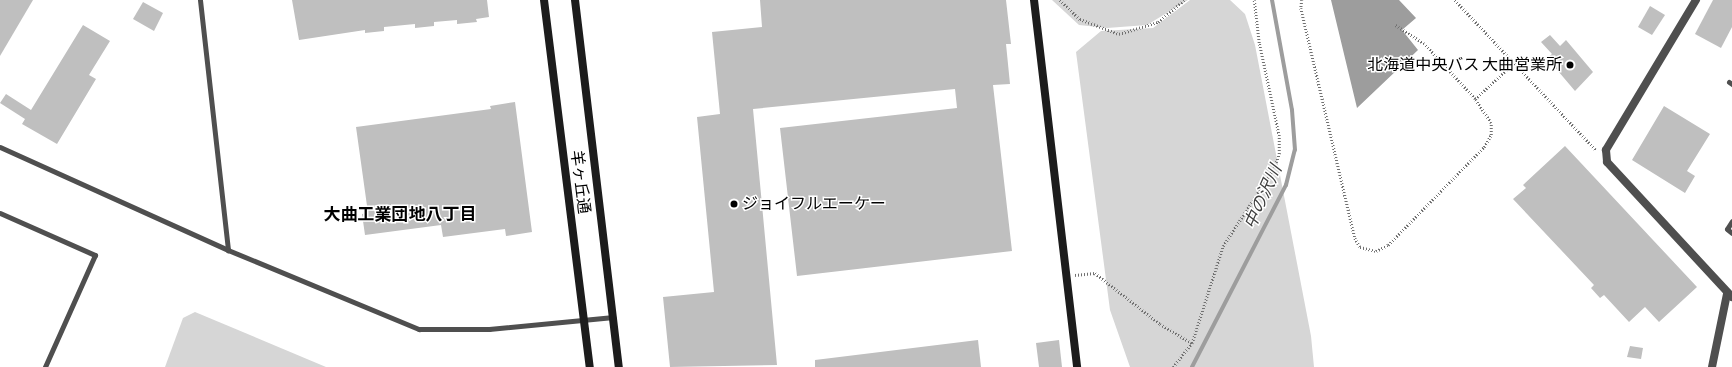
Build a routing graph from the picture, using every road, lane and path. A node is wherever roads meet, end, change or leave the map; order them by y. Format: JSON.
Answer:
{"nodes":[{"id":1,"x":200,"y":0,"type":"edge"},
{"id":2,"x":544,"y":0,"type":"edge"},
{"id":3,"x":575,"y":0,"type":"edge"},
{"id":4,"x":1034,"y":0,"type":"edge"},
{"id":5,"x":1060,"y":0,"type":"edge"},
{"id":6,"x":1184,"y":0,"type":"edge"},
{"id":7,"x":1254,"y":0,"type":"edge"},
{"id":8,"x":1302,"y":0,"type":"edge"},
{"id":9,"x":1455,"y":0,"type":"edge"},
{"id":10,"x":1696,"y":0,"type":"edge"},
{"id":11,"x":1395,"y":25,"type":"dead end"},
{"id":12,"x":1514,"y":63,"type":"junction"},
{"id":13,"x":1475,"y":99,"type":"junction"},
{"id":14,"x":0,"y":147,"type":"edge"},
{"id":15,"x":1607,"y":162,"type":"junction"},
{"id":16,"x":0,"y":213,"type":"edge"},
{"id":17,"x":1732,"y":221,"type":"edge"},
{"id":18,"x":1732,"y":233,"type":"edge"},
{"id":19,"x":228,"y":250,"type":"junction"},
{"id":20,"x":1066,"y":276,"type":"junction"},
{"id":21,"x":1729,"y":296,"type":"edge"},
{"id":22,"x":613,"y":317,"type":"junction"},
{"id":23,"x":583,"y":320,"type":"junction"},
{"id":24,"x":1192,"y":343,"type":"junction"},
{"id":25,"x":45,"y":367,"type":"edge"},
{"id":26,"x":590,"y":367,"type":"edge"},
{"id":27,"x":619,"y":367,"type":"edge"},
{"id":28,"x":1077,"y":367,"type":"edge"},
{"id":29,"x":1173,"y":367,"type":"edge"},
{"id":30,"x":1712,"y":367,"type":"edge"}],
"edges":[{"from":1,"to":19,"type":"lane"},
{"from":2,"to":23,"type":"main road","name":"羊ヶ丘通"},
{"from":3,"to":22,"type":"main road","name":"羊ヶ丘通"},
{"from":4,"to":20,"type":"main road"},
{"from":5,"to":6,"type":"path"},
{"from":7,"to":24,"type":"path"},
{"from":8,"to":13,"type":"path"},
{"from":9,"to":12,"type":"path"},
{"from":10,"to":15,"type":"street"},
{"from":11,"to":13,"type":"path"},
{"from":12,"to":13,"type":"path"},
{"from":12,"to":15,"type":"path"},
{"from":14,"to":19,"type":"lane"},
{"from":15,"to":21,"type":"street"},
{"from":16,"to":25,"type":"lane"},
{"from":17,"to":18,"type":"lane"},
{"from":19,"to":23,"type":"lane"},
{"from":20,"to":24,"type":"path"},
{"from":20,"to":28,"type":"main road"},
{"from":21,"to":30,"type":"street"},
{"from":22,"to":23,"type":"lane"},
{"from":22,"to":27,"type":"main road","name":"羊ヶ丘通"},
{"from":23,"to":26,"type":"main road","name":"羊ヶ丘通"},
{"from":24,"to":29,"type":"path"}]}
